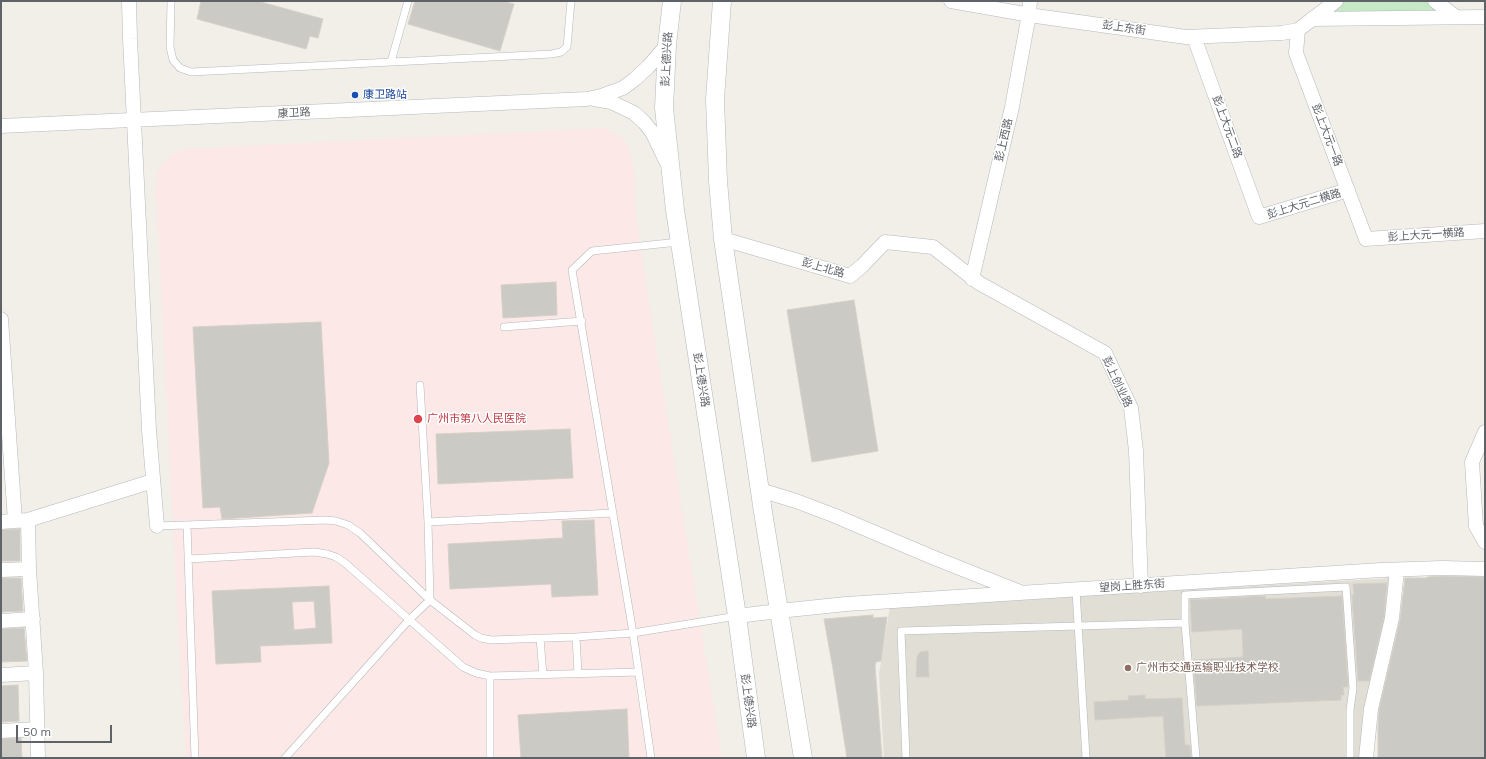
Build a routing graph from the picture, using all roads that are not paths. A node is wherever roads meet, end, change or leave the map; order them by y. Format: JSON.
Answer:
{"nodes":[{"id":1,"x":129,"y":1,"type":"edge"},
{"id":2,"x":172,"y":1,"type":"edge"},
{"id":3,"x":408,"y":1,"type":"edge"},
{"id":4,"x":571,"y":1,"type":"edge"},
{"id":5,"x":672,"y":1,"type":"edge"},
{"id":6,"x":722,"y":1,"type":"edge"},
{"id":7,"x":951,"y":1,"type":"edge"},
{"id":8,"x":1336,"y":1,"type":"edge"},
{"id":9,"x":1435,"y":1,"type":"edge"},
{"id":10,"x":1030,"y":7,"type":"edge"},
{"id":11,"x":1485,"y":17,"type":"edge"},
{"id":12,"x":1456,"y":18,"type":"junction"},
{"id":13,"x":1312,"y":19,"type":"junction"},
{"id":14,"x":1298,"y":30,"type":"junction"},
{"id":15,"x":1194,"y":37,"type":"junction"},
{"id":16,"x":667,"y":45,"type":"junction"},
{"id":17,"x":391,"y":62,"type":"junction"},
{"id":18,"x":587,"y":98,"type":"junction"},
{"id":19,"x":134,"y":121,"type":"junction"},
{"id":20,"x":1,"y":126,"type":"edge"},
{"id":21,"x":671,"y":172,"type":"junction"},
{"id":22,"x":1348,"y":190,"type":"junction"},
{"id":23,"x":1259,"y":217,"type":"joint"},
{"id":24,"x":1485,"y":231,"type":"edge"},
{"id":25,"x":723,"y":239,"type":"junction"},
{"id":26,"x":1366,"y":239,"type":"joint"},
{"id":27,"x":679,"y":242,"type":"junction"},
{"id":28,"x":972,"y":278,"type":"junction"},
{"id":29,"x":1,"y":319,"type":"edge"},
{"id":30,"x":582,"y":321,"type":"junction"},
{"id":31,"x":504,"y":327,"type":"dead end"},
{"id":32,"x":420,"y":385,"type":"dead end"},
{"id":33,"x":1485,"y":432,"type":"edge"},
{"id":34,"x":7,"y":472,"type":"edge"},
{"id":35,"x":153,"y":481,"type":"junction"},
{"id":36,"x":760,"y":490,"type":"junction"},
{"id":37,"x":613,"y":513,"type":"junction"},
{"id":38,"x":22,"y":520,"type":"junction"},
{"id":39,"x":1,"y":522,"type":"edge"},
{"id":40,"x":428,"y":522,"type":"junction"},
{"id":41,"x":187,"y":525,"type":"junction"},
{"id":42,"x":157,"y":526,"type":"joint"},
{"id":43,"x":1485,"y":542,"type":"edge"},
{"id":44,"x":188,"y":559,"type":"junction"},
{"id":45,"x":29,"y":569,"type":"junction"},
{"id":46,"x":1485,"y":569,"type":"edge"},
{"id":47,"x":1,"y":570,"type":"edge"},
{"id":48,"x":1397,"y":570,"type":"junction"},
{"id":49,"x":1141,"y":586,"type":"junction"},
{"id":50,"x":1076,"y":590,"type":"junction"},
{"id":51,"x":1024,"y":593,"type":"junction"},
{"id":52,"x":430,"y":600,"type":"junction"},
{"id":53,"x":779,"y":611,"type":"junction"},
{"id":54,"x":737,"y":616,"type":"junction"},
{"id":55,"x":33,"y":619,"type":"junction"},
{"id":56,"x":410,"y":620,"type":"junction"},
{"id":57,"x":1,"y":621,"type":"edge"},
{"id":58,"x":1185,"y":623,"type":"junction"},
{"id":59,"x":1078,"y":626,"type":"junction"},
{"id":60,"x":633,"y":633,"type":"junction"},
{"id":61,"x":576,"y":637,"type":"junction"},
{"id":62,"x":540,"y":638,"type":"junction"},
{"id":63,"x":639,"y":672,"type":"junction"},
{"id":64,"x":36,"y":673,"type":"junction"},
{"id":65,"x":578,"y":673,"type":"junction"},
{"id":66,"x":1,"y":674,"type":"edge"},
{"id":67,"x":542,"y":675,"type":"junction"},
{"id":68,"x":490,"y":676,"type":"junction"},
{"id":69,"x":37,"y":729,"type":"junction"},
{"id":70,"x":1,"y":731,"type":"edge"},
{"id":71,"x":38,"y":758,"type":"edge"},
{"id":72,"x":195,"y":758,"type":"edge"},
{"id":73,"x":285,"y":758,"type":"edge"},
{"id":74,"x":490,"y":758,"type":"edge"},
{"id":75,"x":652,"y":758,"type":"edge"},
{"id":76,"x":756,"y":758,"type":"edge"},
{"id":77,"x":803,"y":758,"type":"edge"},
{"id":78,"x":906,"y":758,"type":"edge"},
{"id":79,"x":1086,"y":758,"type":"edge"},
{"id":80,"x":1196,"y":758,"type":"edge"},
{"id":81,"x":1350,"y":758,"type":"edge"},
{"id":82,"x":1366,"y":758,"type":"edge"}],
"edges":[{"from":1,"to":19,"type":"street"},
{"from":2,"to":17,"type":"lane"},
{"from":3,"to":17,"type":"lane"},
{"from":4,"to":17,"type":"lane"},
{"from":5,"to":16,"type":"street","name":"彭上德兴路"},
{"from":6,"to":25,"type":"street"},
{"from":7,"to":10,"type":"street","name":"彭上东街"},
{"from":8,"to":13,"type":"street"},
{"from":9,"to":12,"type":"street"},
{"from":10,"to":15,"type":"street","name":"彭上东街"},
{"from":10,"to":28,"type":"street","name":"彭上西路"},
{"from":11,"to":12,"type":"street"},
{"from":12,"to":13,"type":"street"},
{"from":13,"to":14,"type":"street"},
{"from":14,"to":15,"type":"street","name":"彭上东街"},
{"from":14,"to":22,"type":"street","name":"彭上大元一路"},
{"from":15,"to":23,"type":"street","name":"彭上大元二路"},
{"from":16,"to":18,"type":"street"},
{"from":16,"to":21,"type":"street","name":"彭上德兴路"},
{"from":18,"to":19,"type":"street","name":"康卫路"},
{"from":18,"to":21,"type":"street"},
{"from":19,"to":20,"type":"street","name":"康卫路"},
{"from":19,"to":35,"type":"street"},
{"from":21,"to":27,"type":"street","name":"彭上德兴路"},
{"from":22,"to":23,"type":"street","name":"彭上大元二横路"},
{"from":22,"to":26,"type":"street","name":"彭上大元一路"},
{"from":24,"to":26,"type":"street","name":"彭上大元一横路"},
{"from":25,"to":28,"type":"street","name":"彭上北路"},
{"from":25,"to":36,"type":"street"},
{"from":27,"to":30,"type":"lane"},
{"from":27,"to":54,"type":"street","name":"彭上德兴路"},
{"from":28,"to":49,"type":"street","name":"彭上创业路"},
{"from":29,"to":34,"type":"street"},
{"from":30,"to":31,"type":"lane"},
{"from":30,"to":37,"type":"lane"},
{"from":32,"to":40,"type":"lane"},
{"from":33,"to":43,"type":"street"},
{"from":34,"to":38,"type":"street"},
{"from":35,"to":38,"type":"street"},
{"from":35,"to":42,"type":"street"},
{"from":36,"to":51,"type":"street"},
{"from":36,"to":53,"type":"street"},
{"from":37,"to":40,"type":"lane"},
{"from":37,"to":60,"type":"lane"},
{"from":38,"to":39,"type":"street"},
{"from":38,"to":45,"type":"street"},
{"from":40,"to":52,"type":"lane"},
{"from":41,"to":42,"type":"lane"},
{"from":41,"to":44,"type":"lane"},
{"from":41,"to":52,"type":"lane"},
{"from":44,"to":56,"type":"lane"},
{"from":44,"to":72,"type":"lane"},
{"from":45,"to":47,"type":"street"},
{"from":45,"to":55,"type":"street"},
{"from":46,"to":48,"type":"street","name":"望岗上胜东街"},
{"from":48,"to":49,"type":"street","name":"望岗上胜东街"},
{"from":48,"to":82,"type":"street"},
{"from":49,"to":50,"type":"street","name":"望岗上胜东街"},
{"from":50,"to":51,"type":"street","name":"望岗上胜东街"},
{"from":50,"to":59,"type":"lane"},
{"from":51,"to":53,"type":"street","name":"望岗上胜东街"},
{"from":52,"to":56,"type":"lane"},
{"from":52,"to":62,"type":"lane"},
{"from":53,"to":54,"type":"street","name":"望岗上胜东街"},
{"from":53,"to":77,"type":"street"},
{"from":54,"to":60,"type":"lane"},
{"from":54,"to":76,"type":"street","name":"彭上德兴路"},
{"from":55,"to":57,"type":"street"},
{"from":55,"to":64,"type":"street"},
{"from":56,"to":68,"type":"lane"},
{"from":56,"to":73,"type":"lane"},
{"from":58,"to":59,"type":"lane"},
{"from":58,"to":80,"type":"lane"},
{"from":58,"to":81,"type":"lane"},
{"from":59,"to":78,"type":"lane"},
{"from":59,"to":79,"type":"lane"},
{"from":60,"to":61,"type":"lane"},
{"from":60,"to":63,"type":"lane"},
{"from":61,"to":62,"type":"lane"},
{"from":61,"to":65,"type":"lane"},
{"from":62,"to":67,"type":"lane"},
{"from":63,"to":65,"type":"lane"},
{"from":63,"to":75,"type":"lane"},
{"from":64,"to":66,"type":"street"},
{"from":64,"to":69,"type":"street"},
{"from":65,"to":67,"type":"lane"},
{"from":67,"to":68,"type":"lane"},
{"from":68,"to":74,"type":"lane"},
{"from":69,"to":70,"type":"street"},
{"from":69,"to":71,"type":"street"}]}
